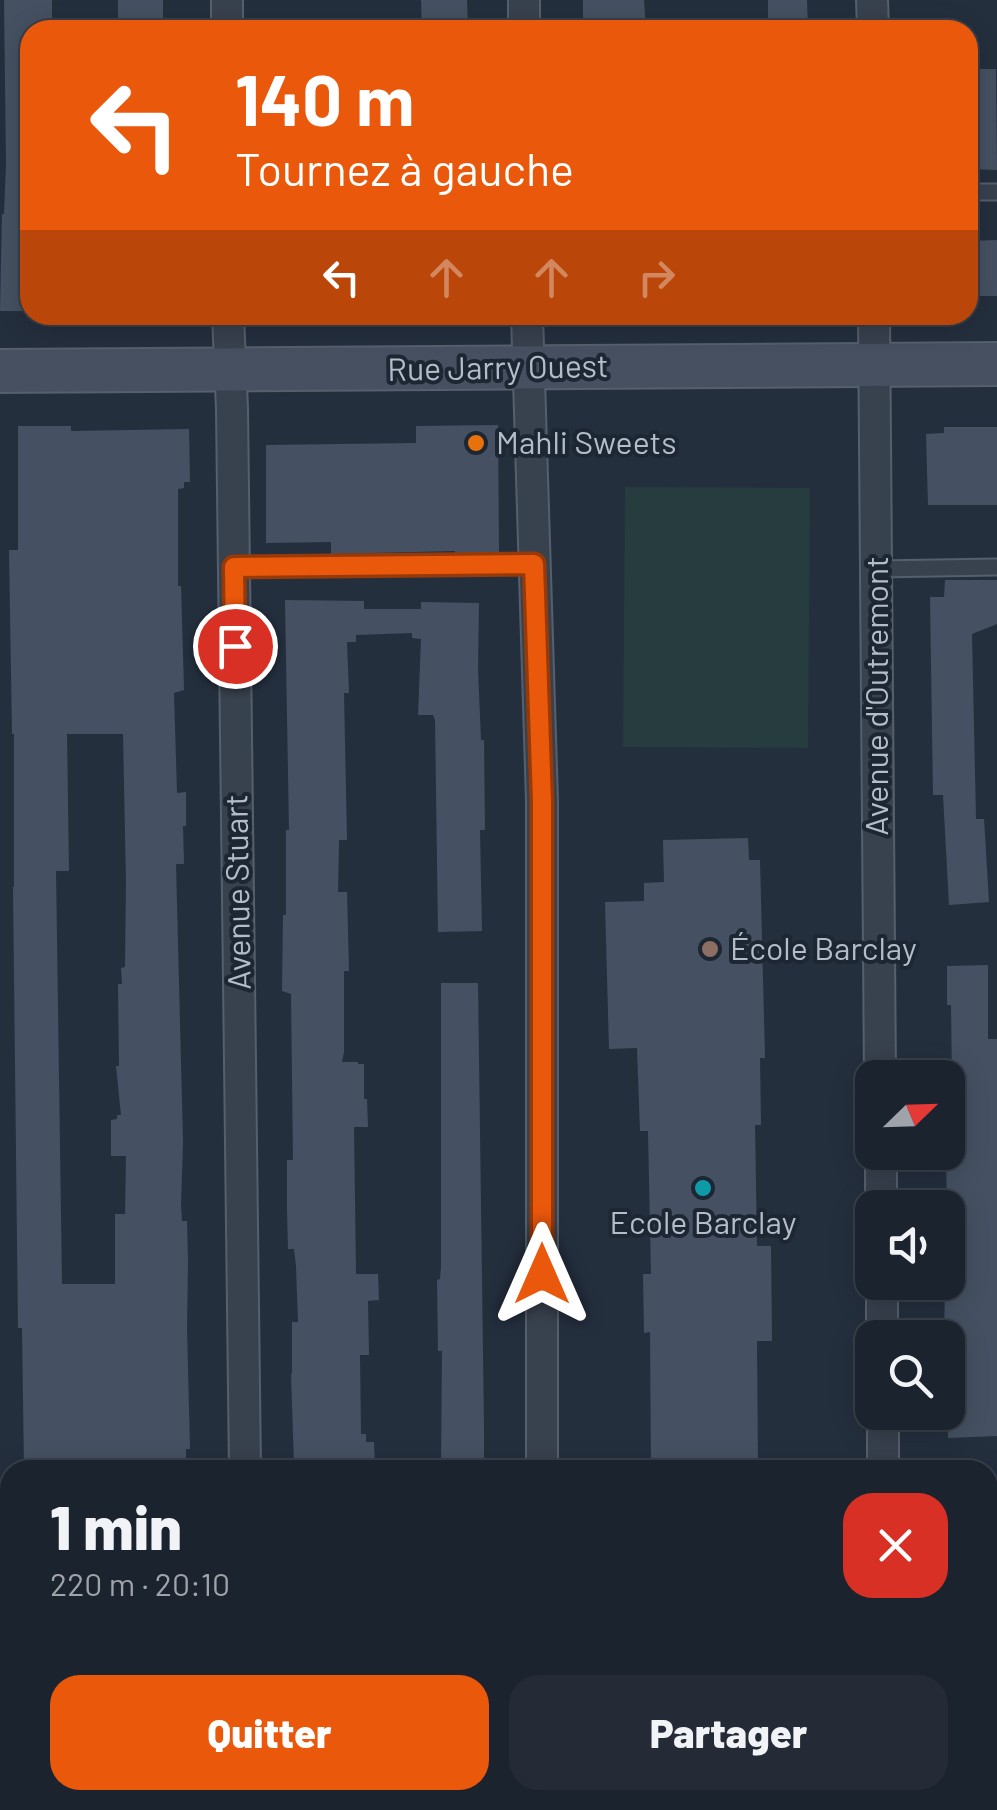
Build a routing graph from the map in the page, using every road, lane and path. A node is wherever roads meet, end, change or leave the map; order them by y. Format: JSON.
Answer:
{"nodes":[{"id":1,"x":228,"y":325,"type":"edge"},
{"id":2,"x":527,"y":325,"type":"edge"},
{"id":3,"x":874,"y":325,"type":"edge"},
{"id":4,"x":874,"y":364,"type":"junction"},
{"id":5,"x":997,"y":364,"type":"edge"},
{"id":6,"x":528,"y":367,"type":"junction"},
{"id":7,"x":230,"y":370,"type":"junction"},
{"id":8,"x":0,"y":371,"type":"edge"},
{"id":9,"x":534,"y":564,"type":"junction"},
{"id":10,"x":234,"y":567,"type":"junction"},
{"id":11,"x":997,"y":568,"type":"edge"},
{"id":12,"x":876,"y":569,"type":"junction"},
{"id":13,"x":880,"y":1060,"type":"edge"},
{"id":14,"x":883,"y":1430,"type":"edge"},
{"id":15,"x":245,"y":1460,"type":"edge"},
{"id":16,"x":542,"y":1460,"type":"edge"},
{"id":17,"x":883,"y":1460,"type":"edge"}],
"edges":[{"from":1,"to":7,"type":"street","name":"Avenue Stuart"},
{"from":2,"to":6,"type":"street"},
{"from":3,"to":4,"type":"street","name":"Avenue d'Outremont"},
{"from":4,"to":5,"type":"main road","name":"Rue Jarry Ouest"},
{"from":4,"to":6,"type":"main road","name":"Rue Jarry Ouest"},
{"from":4,"to":12,"type":"street","name":"Avenue d'Outremont"},
{"from":6,"to":7,"type":"main road","name":"Rue Jarry Ouest"},
{"from":6,"to":9,"type":"street"},
{"from":7,"to":8,"type":"main road","name":"Rue Jarry Ouest"},
{"from":7,"to":10,"type":"street","name":"Avenue Stuart"},
{"from":9,"to":10,"type":"lane"},
{"from":9,"to":16,"type":"street"},
{"from":10,"to":15,"type":"street","name":"Avenue Stuart"},
{"from":11,"to":12,"type":"lane"},
{"from":12,"to":13,"type":"street","name":"Avenue d'Outremont"},
{"from":14,"to":17,"type":"street"}]}
